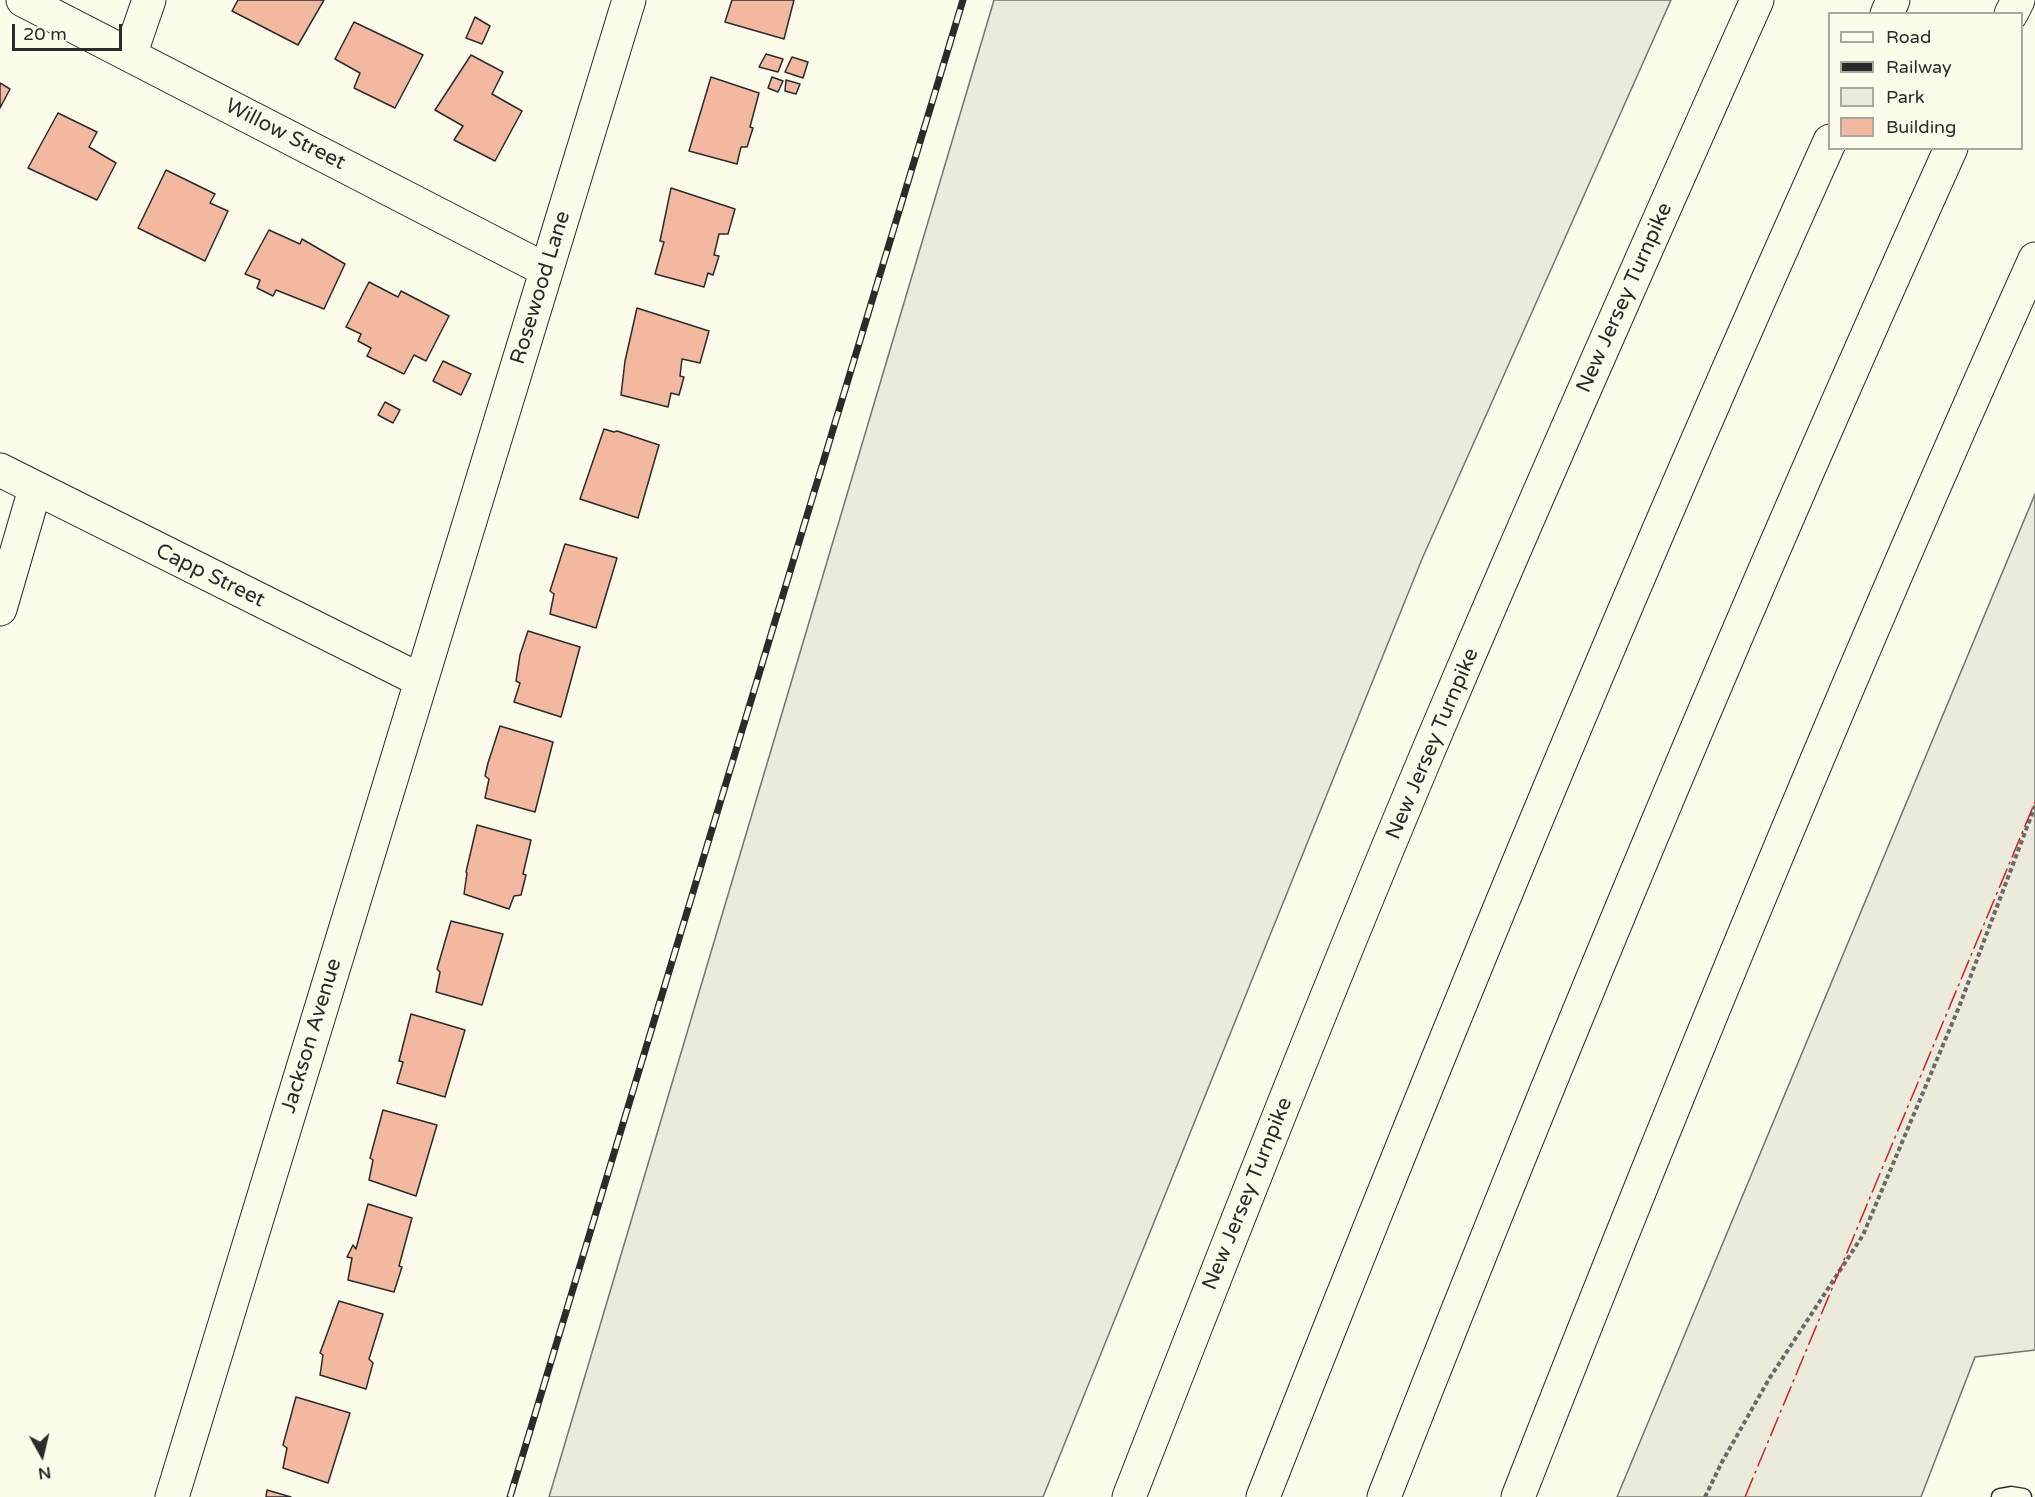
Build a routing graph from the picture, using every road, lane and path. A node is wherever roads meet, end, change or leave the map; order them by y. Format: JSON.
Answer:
{"nodes":[{"id":1,"x":23,"y":0,"type":"edge"},
{"id":2,"x":149,"y":0,"type":"edge"},
{"id":3,"x":629,"y":0,"type":"edge"},
{"id":4,"x":1758,"y":0,"type":"edge"},
{"id":5,"x":130,"y":55,"type":"junction"},
{"id":6,"x":1828,"y":145,"type":"edge"},
{"id":7,"x":1949,"y":150,"type":"edge"},
{"id":8,"x":2035,"y":259,"type":"edge"},
{"id":9,"x":546,"y":270,"type":"junction"},
{"id":10,"x":0,"y":470,"type":"edge"},
{"id":11,"x":36,"y":489,"type":"junction"},
{"id":12,"x":453,"y":575,"type":"joint"},
{"id":13,"x":0,"y":609,"type":"edge"},
{"id":14,"x":420,"y":680,"type":"junction"},
{"id":15,"x":2035,"y":806,"type":"edge"},
{"id":16,"x":172,"y":1497,"type":"edge"},
{"id":17,"x":1129,"y":1497,"type":"edge"},
{"id":18,"x":1263,"y":1497,"type":"edge"},
{"id":19,"x":1384,"y":1497,"type":"edge"},
{"id":20,"x":1518,"y":1497,"type":"edge"},
{"id":21,"x":1705,"y":1497,"type":"edge"},
{"id":22,"x":2000,"y":1497,"type":"edge"},
{"id":23,"x":2023,"y":1497,"type":"edge"}],
"edges":[{"from":1,"to":5,"type":"main road","name":"Willow Street"},
{"from":2,"to":5,"type":"main road"},
{"from":3,"to":9,"type":"main road","name":"Rosewood Lane"},
{"from":4,"to":17,"type":"main road","name":"New Jersey Turnpike"},
{"from":5,"to":9,"type":"main road","name":"Willow Street"},
{"from":6,"to":18,"type":"main road"},
{"from":7,"to":19,"type":"main road"},
{"from":8,"to":20,"type":"main road"},
{"from":9,"to":12,"type":"main road","name":"Rosewood Lane"},
{"from":10,"to":11,"type":"main road","name":"Capp Street"},
{"from":11,"to":13,"type":"main road"},
{"from":11,"to":14,"type":"main road","name":"Capp Street"},
{"from":12,"to":14,"type":"main road","name":"Jackson Avenue"},
{"from":14,"to":16,"type":"main road","name":"Jackson Avenue"},
{"from":15,"to":21,"type":"path"},
{"from":22,"to":23,"type":"lane"}]}
